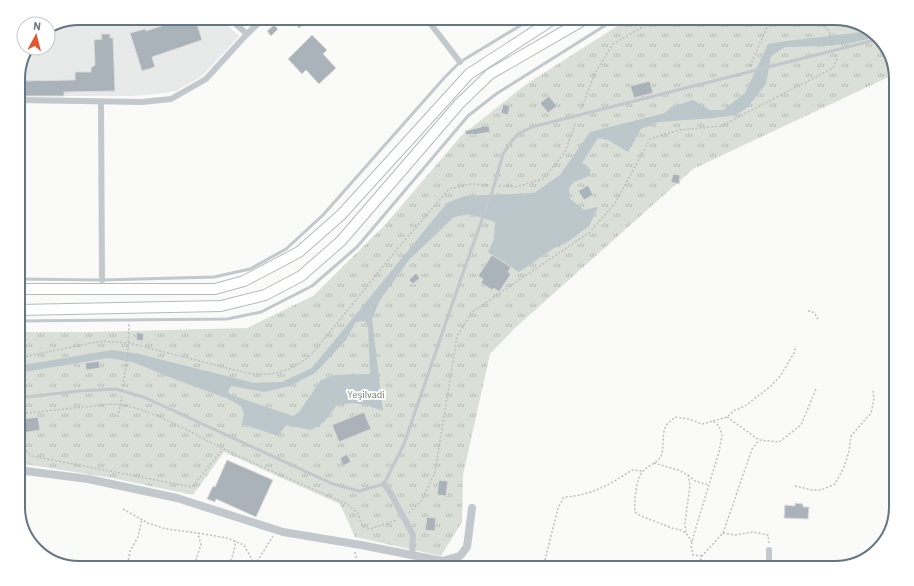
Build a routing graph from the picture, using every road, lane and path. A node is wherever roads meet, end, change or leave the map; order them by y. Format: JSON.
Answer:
{"nodes":[{"id":1,"x":237,"y":25,"type":"edge"},
{"id":2,"x":257,"y":25,"type":"edge"},
{"id":3,"x":431,"y":25,"type":"edge"},
{"id":4,"x":521,"y":25,"type":"edge"},
{"id":5,"x":544,"y":25,"type":"edge"},
{"id":6,"x":575,"y":25,"type":"edge"},
{"id":7,"x":606,"y":25,"type":"edge"},
{"id":8,"x":646,"y":25,"type":"edge"},
{"id":9,"x":768,"y":25,"type":"edge"},
{"id":10,"x":823,"y":25,"type":"edge"},
{"id":11,"x":247,"y":34,"type":"junction"},
{"id":12,"x":873,"y":40,"type":"edge"},
{"id":13,"x":834,"y":51,"type":"junction"},
{"id":14,"x":460,"y":62,"type":"junction"},
{"id":15,"x":748,"y":72,"type":"junction"},
{"id":16,"x":25,"y":100,"type":"edge"},
{"id":17,"x":100,"y":102,"type":"junction"},
{"id":18,"x":579,"y":115,"type":"junction"},
{"id":19,"x":494,"y":187,"type":"junction"},
{"id":20,"x":25,"y":279,"type":"edge"},
{"id":21,"x":102,"y":280,"type":"junction"},
{"id":22,"x":25,"y":289,"type":"edge"},
{"id":23,"x":25,"y":310,"type":"edge"},
{"id":24,"x":808,"y":311,"type":"dead end"},
{"id":25,"x":818,"y":319,"type":"dead end"},
{"id":26,"x":129,"y":320,"type":"junction"},
{"id":27,"x":25,"y":321,"type":"edge"},
{"id":28,"x":129,"y":343,"type":"junction"},
{"id":29,"x":796,"y":346,"type":"dead end"},
{"id":30,"x":25,"y":356,"type":"edge"},
{"id":31,"x":127,"y":362,"type":"dead end"},
{"id":32,"x":816,"y":389,"type":"dead end"},
{"id":33,"x":873,"y":391,"type":"dead end"},
{"id":34,"x":25,"y":397,"type":"edge"},
{"id":35,"x":727,"y":417,"type":"junction"},
{"id":36,"x":713,"y":421,"type":"junction"},
{"id":37,"x":758,"y":440,"type":"junction"},
{"id":38,"x":223,"y":449,"type":"dead end"},
{"id":39,"x":25,"y":450,"type":"edge"},
{"id":40,"x":654,"y":463,"type":"junction"},
{"id":41,"x":25,"y":471,"type":"edge"},
{"id":42,"x":642,"y":472,"type":"junction"},
{"id":43,"x":688,"y":475,"type":"junction"},
{"id":44,"x":384,"y":484,"type":"junction"},
{"id":45,"x":708,"y":485,"type":"junction"},
{"id":46,"x":795,"y":486,"type":"dead end"},
{"id":47,"x":472,"y":508,"type":"dead end"},
{"id":48,"x":123,"y":509,"type":"dead end"},
{"id":49,"x":142,"y":519,"type":"junction"},
{"id":50,"x":277,"y":530,"type":"junction"},
{"id":51,"x":198,"y":533,"type":"junction"},
{"id":52,"x":686,"y":533,"type":"junction"},
{"id":53,"x":723,"y":533,"type":"junction"},
{"id":54,"x":236,"y":541,"type":"junction"},
{"id":55,"x":692,"y":542,"type":"junction"},
{"id":56,"x":355,"y":544,"type":"junction"},
{"id":57,"x":769,"y":550,"type":"joint"},
{"id":58,"x":412,"y":555,"type":"junction"},
{"id":59,"x":702,"y":556,"type":"junction"},
{"id":60,"x":434,"y":560,"type":"joint"},
{"id":61,"x":128,"y":561,"type":"edge"},
{"id":62,"x":195,"y":561,"type":"edge"},
{"id":63,"x":230,"y":561,"type":"edge"},
{"id":64,"x":253,"y":561,"type":"edge"},
{"id":65,"x":258,"y":561,"type":"edge"},
{"id":66,"x":356,"y":561,"type":"edge"},
{"id":67,"x":545,"y":561,"type":"edge"},
{"id":68,"x":700,"y":561,"type":"edge"},
{"id":69,"x":769,"y":561,"type":"edge"}],
"edges":[{"from":1,"to":11,"type":"street"},
{"from":2,"to":11,"type":"street"},
{"from":3,"to":14,"type":"street"},
{"from":4,"to":14,"type":"lane"},
{"from":5,"to":22,"type":"main road"},
{"from":6,"to":23,"type":"main road"},
{"from":7,"to":26,"type":"lane"},
{"from":8,"to":18,"type":"path"},
{"from":9,"to":15,"type":"path"},
{"from":10,"to":13,"type":"path"},
{"from":11,"to":17,"type":"street"},
{"from":12,"to":13,"type":"lane"},
{"from":13,"to":15,"type":"lane"},
{"from":14,"to":21,"type":"lane"},
{"from":15,"to":18,"type":"lane"},
{"from":16,"to":17,"type":"street"},
{"from":17,"to":21,"type":"street"},
{"from":18,"to":19,"type":"lane"},
{"from":18,"to":19,"type":"path"},
{"from":19,"to":28,"type":"path"},
{"from":19,"to":44,"type":"lane"},
{"from":20,"to":21,"type":"lane"},
{"from":24,"to":25,"type":"path"},
{"from":26,"to":27,"type":"lane"},
{"from":26,"to":28,"type":"path"},
{"from":28,"to":30,"type":"path"},
{"from":28,"to":31,"type":"path"},
{"from":29,"to":35,"type":"path"},
{"from":32,"to":37,"type":"path"},
{"from":33,"to":46,"type":"path"},
{"from":34,"to":44,"type":"lane"},
{"from":35,"to":36,"type":"path"},
{"from":35,"to":37,"type":"path"},
{"from":36,"to":40,"type":"path"},
{"from":36,"to":45,"type":"path"},
{"from":37,"to":53,"type":"path"},
{"from":38,"to":39,"type":"path"},
{"from":40,"to":42,"type":"path"},
{"from":40,"to":43,"type":"path"},
{"from":41,"to":50,"type":"street"},
{"from":42,"to":52,"type":"path"},
{"from":42,"to":67,"type":"path"},
{"from":43,"to":45,"type":"path"},
{"from":43,"to":52,"type":"path"},
{"from":44,"to":58,"type":"street"},
{"from":45,"to":55,"type":"path"},
{"from":47,"to":60,"type":"street"},
{"from":48,"to":49,"type":"path"},
{"from":49,"to":51,"type":"path"},
{"from":49,"to":61,"type":"path"},
{"from":50,"to":56,"type":"street"},
{"from":50,"to":65,"type":"path"},
{"from":51,"to":54,"type":"path"},
{"from":51,"to":62,"type":"path"},
{"from":52,"to":55,"type":"path"},
{"from":53,"to":57,"type":"path"},
{"from":53,"to":59,"type":"path"},
{"from":54,"to":63,"type":"path"},
{"from":54,"to":64,"type":"path"},
{"from":55,"to":59,"type":"path"},
{"from":56,"to":58,"type":"street"},
{"from":56,"to":66,"type":"path"},
{"from":57,"to":69,"type":"street"},
{"from":58,"to":60,"type":"street"},
{"from":59,"to":68,"type":"path"}]}
